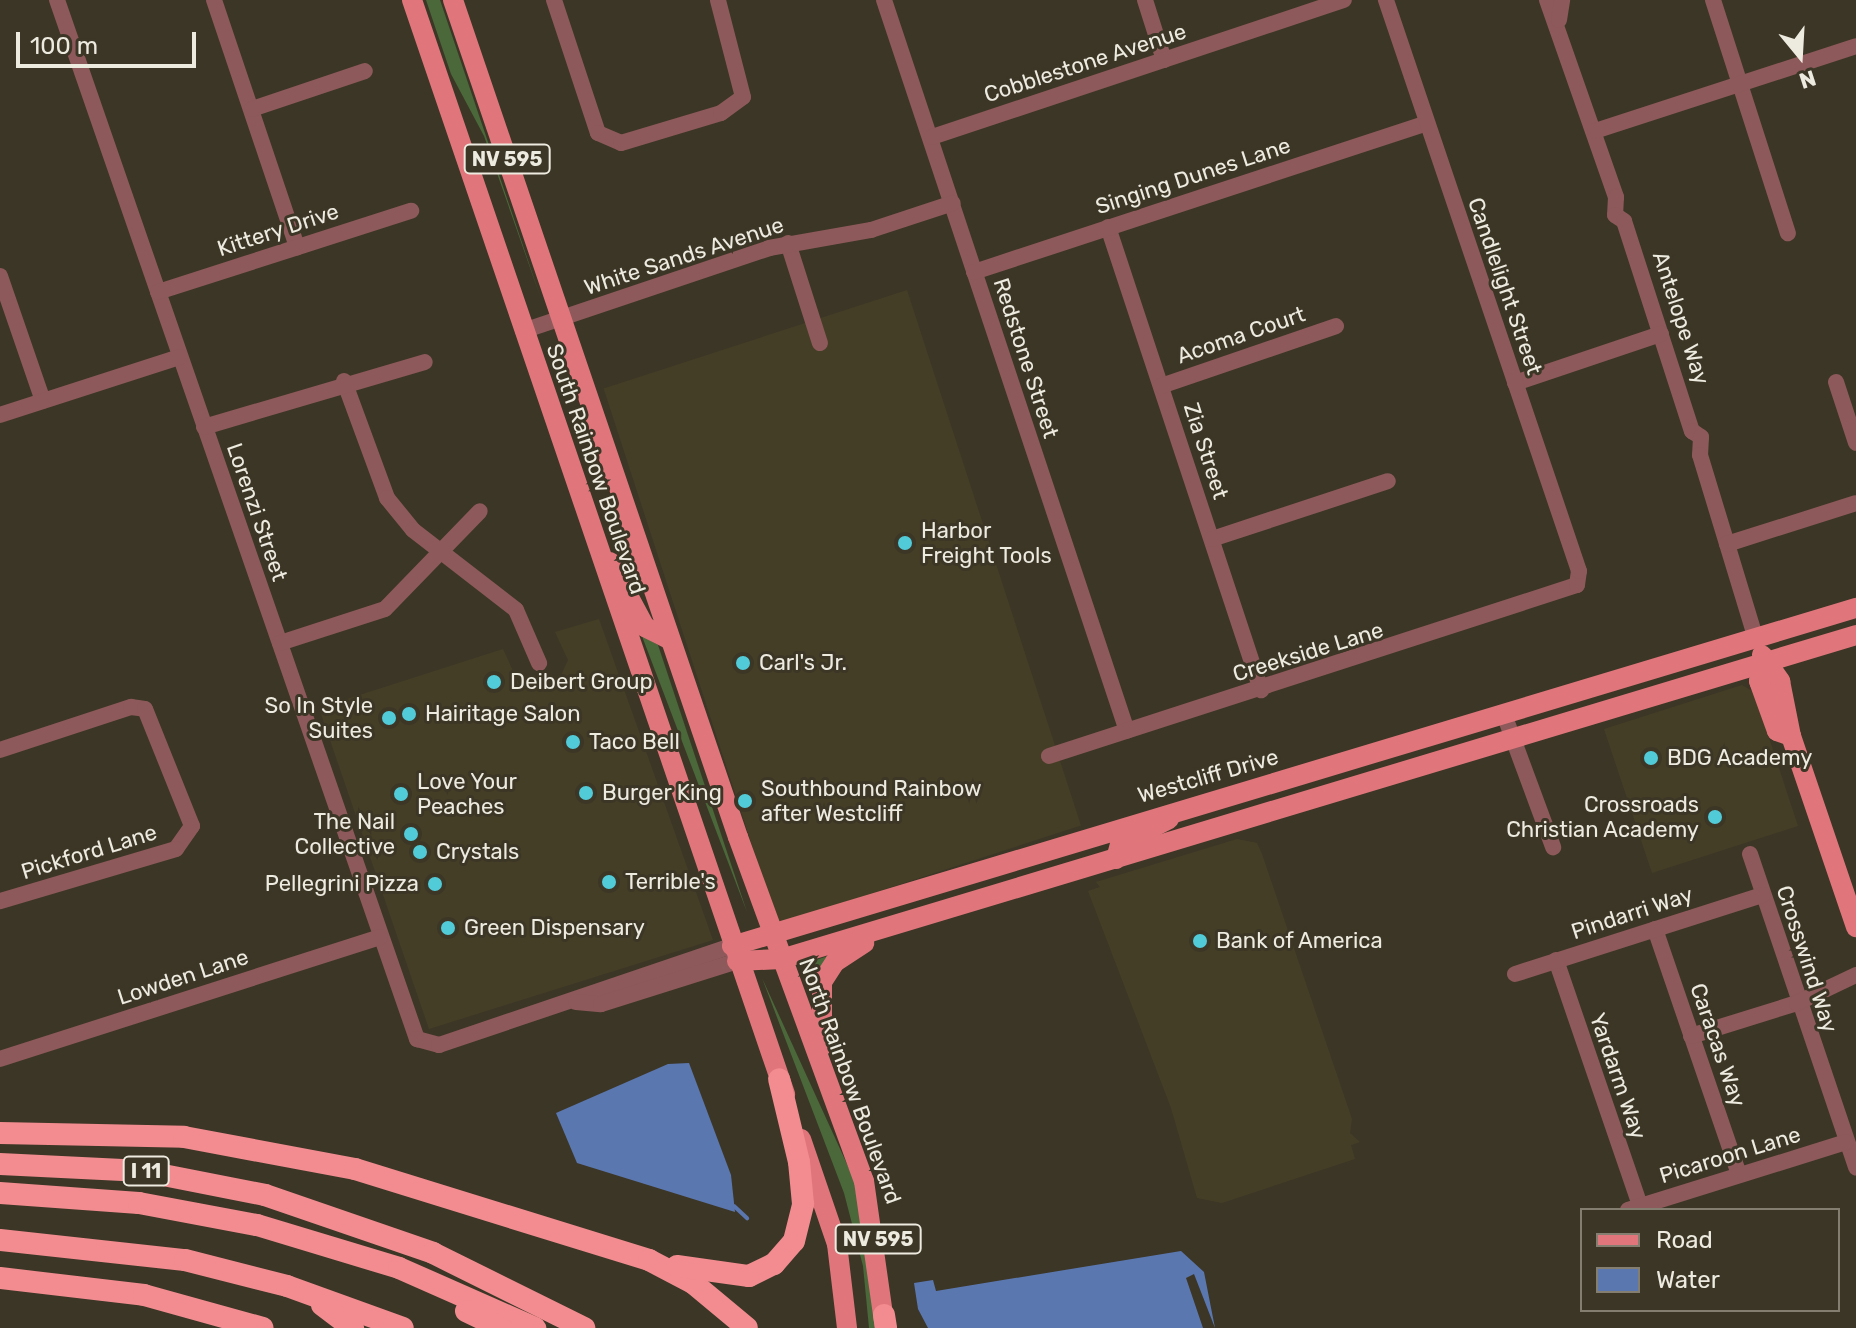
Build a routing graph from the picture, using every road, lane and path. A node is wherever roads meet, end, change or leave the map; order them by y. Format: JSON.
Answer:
{"nodes":[{"id":1,"x":57,"y":0,"type":"edge"},
{"id":2,"x":214,"y":0,"type":"edge"},
{"id":3,"x":412,"y":0,"type":"edge"},
{"id":4,"x":453,"y":0,"type":"edge"},
{"id":5,"x":554,"y":0,"type":"edge"},
{"id":6,"x":718,"y":0,"type":"edge"},
{"id":7,"x":884,"y":0,"type":"edge"},
{"id":8,"x":1145,"y":0,"type":"edge"},
{"id":9,"x":1344,"y":0,"type":"edge"},
{"id":10,"x":1386,"y":0,"type":"edge"},
{"id":11,"x":1547,"y":0,"type":"edge"},
{"id":12,"x":1562,"y":0,"type":"edge"},
{"id":13,"x":1713,"y":0,"type":"edge"},
{"id":14,"x":1296,"y":8,"type":"edge"},
{"id":15,"x":1559,"y":20,"type":"junction"},
{"id":16,"x":1856,"y":46,"type":"edge"},
{"id":17,"x":1164,"y":60,"type":"junction"},
{"id":18,"x":365,"y":71,"type":"dead end"},
{"id":19,"x":1740,"y":83,"type":"junction"},
{"id":20,"x":252,"y":109,"type":"junction"},
{"id":21,"x":1426,"y":123,"type":"junction"},
{"id":22,"x":1595,"y":131,"type":"junction"},
{"id":23,"x":932,"y":137,"type":"junction"},
{"id":24,"x":953,"y":203,"type":"junction"},
{"id":25,"x":411,"y":211,"type":"dead end"},
{"id":26,"x":1108,"y":227,"type":"junction"},
{"id":27,"x":1788,"y":233,"type":"dead end"},
{"id":28,"x":788,"y":243,"type":"junction"},
{"id":29,"x":297,"y":247,"type":"junction"},
{"id":30,"x":974,"y":272,"type":"junction"},
{"id":31,"x":0,"y":276,"type":"edge"},
{"id":32,"x":158,"y":292,"type":"junction"},
{"id":33,"x":561,"y":318,"type":"junction"},
{"id":34,"x":1336,"y":326,"type":"dead end"},
{"id":35,"x":523,"y":331,"type":"junction"},
{"id":36,"x":1661,"y":334,"type":"junction"},
{"id":37,"x":820,"y":343,"type":"dead end"},
{"id":38,"x":180,"y":357,"type":"junction"},
{"id":39,"x":425,"y":362,"type":"dead end"},
{"id":40,"x":344,"y":381,"type":"junction"},
{"id":41,"x":1836,"y":382,"type":"dead end"},
{"id":42,"x":1515,"y":383,"type":"junction"},
{"id":43,"x":1161,"y":386,"type":"junction"},
{"id":44,"x":43,"y":401,"type":"junction"},
{"id":45,"x":0,"y":415,"type":"edge"},
{"id":46,"x":204,"y":427,"type":"junction"},
{"id":47,"x":1856,"y":443,"type":"edge"},
{"id":48,"x":1388,"y":481,"type":"dead end"},
{"id":49,"x":1856,"y":503,"type":"edge"},
{"id":50,"x":480,"y":511,"type":"dead end"},
{"id":51,"x":595,"y":539,"type":"junction"},
{"id":52,"x":1212,"y":539,"type":"junction"},
{"id":53,"x":1727,"y":544,"type":"junction"},
{"id":54,"x":440,"y":551,"type":"junction"},
{"id":55,"x":1577,"y":585,"type":"joint"},
{"id":56,"x":1856,"y":608,"type":"edge"},
{"id":57,"x":1856,"y":635,"type":"edge"},
{"id":58,"x":670,"y":640,"type":"junction"},
{"id":59,"x":280,"y":643,"type":"junction"},
{"id":60,"x":1760,"y":651,"type":"junction"},
{"id":61,"x":539,"y":663,"type":"dead end"},
{"id":62,"x":1261,"y":690,"type":"junction"},
{"id":63,"x":1505,"y":717,"type":"junction"},
{"id":64,"x":1127,"y":731,"type":"junction"},
{"id":65,"x":1514,"y":742,"type":"junction"},
{"id":66,"x":0,"y":750,"type":"edge"},
{"id":67,"x":1049,"y":756,"type":"dead end"},
{"id":68,"x":1257,"y":787,"type":"junction"},
{"id":69,"x":1181,"y":808,"type":"junction"},
{"id":70,"x":1264,"y":813,"type":"junction"},
{"id":71,"x":1553,"y":847,"type":"dead end"},
{"id":72,"x":1750,"y":854,"type":"dead end"},
{"id":73,"x":1116,"y":859,"type":"junction"},
{"id":74,"x":956,"y":876,"type":"junction"},
{"id":75,"x":1763,"y":895,"type":"junction"},
{"id":76,"x":992,"y":897,"type":"junction"},
{"id":77,"x":0,"y":901,"type":"edge"},
{"id":78,"x":911,"y":920,"type":"junction"},
{"id":79,"x":1856,"y":927,"type":"edge"},
{"id":80,"x":1655,"y":929,"type":"junction"},
{"id":81,"x":380,"y":937,"type":"junction"},
{"id":82,"x":776,"y":946,"type":"junction"},
{"id":83,"x":734,"y":954,"type":"junction"},
{"id":84,"x":1556,"y":960,"type":"junction"},
{"id":85,"x":1515,"y":974,"type":"dead end"},
{"id":86,"x":1856,"y":975,"type":"edge"},
{"id":87,"x":1856,"y":985,"type":"edge"},
{"id":88,"x":1797,"y":1003,"type":"junction"},
{"id":89,"x":1691,"y":1036,"type":"junction"},
{"id":90,"x":417,"y":1039,"type":"joint"},
{"id":91,"x":0,"y":1059,"type":"edge"},
{"id":92,"x":824,"y":1071,"type":"junction"},
{"id":93,"x":779,"y":1079,"type":"junction"},
{"id":94,"x":0,"y":1133,"type":"edge"},
{"id":95,"x":1846,"y":1142,"type":"junction"},
{"id":96,"x":0,"y":1164,"type":"edge"},
{"id":97,"x":1856,"y":1168,"type":"edge"},
{"id":98,"x":1739,"y":1175,"type":"junction"},
{"id":99,"x":0,"y":1193,"type":"edge"},
{"id":100,"x":0,"y":1207,"type":"edge"},
{"id":101,"x":1634,"y":1208,"type":"edge"},
{"id":102,"x":0,"y":1240,"type":"edge"},
{"id":103,"x":301,"y":1244,"type":"junction"},
{"id":104,"x":637,"y":1256,"type":"junction"},
{"id":105,"x":0,"y":1278,"type":"edge"},
{"id":106,"x":305,"y":1292,"type":"junction"},
{"id":107,"x":885,"y":1324,"type":"edge"},
{"id":108,"x":263,"y":1328,"type":"edge"},
{"id":109,"x":353,"y":1328,"type":"edge"},
{"id":110,"x":403,"y":1328,"type":"edge"},
{"id":111,"x":501,"y":1328,"type":"edge"},
{"id":112,"x":535,"y":1328,"type":"edge"},
{"id":113,"x":584,"y":1328,"type":"edge"},
{"id":114,"x":747,"y":1328,"type":"edge"},
{"id":115,"x":847,"y":1328,"type":"edge"}],
"edges":[{"from":1,"to":32,"type":"street","name":"Lorenzi Street"},
{"from":2,"to":20,"type":"street"},
{"from":3,"to":35,"type":"main road","name":"South Rainbow Boulevard","number":"NV 595"},
{"from":4,"to":33,"type":"main road","name":"South Rainbow Boulevard","number":"NV 595"},
{"from":5,"to":6,"type":"street"},
{"from":7,"to":23,"type":"street","name":"Redstone Street"},
{"from":8,"to":17,"type":"street"},
{"from":9,"to":14,"type":"street","name":"Cobblestone Avenue"},
{"from":10,"to":21,"type":"street","name":"Candlelight Street"},
{"from":11,"to":15,"type":"street","name":"Antelope Way"},
{"from":12,"to":15,"type":"street","name":"Antelope Way"},
{"from":13,"to":19,"type":"street"},
{"from":14,"to":17,"type":"street","name":"Cobblestone Avenue"},
{"from":15,"to":22,"type":"street","name":"Antelope Way"},
{"from":16,"to":19,"type":"street"},
{"from":17,"to":23,"type":"street","name":"Cobblestone Avenue"},
{"from":18,"to":20,"type":"street"},
{"from":19,"to":22,"type":"street"},
{"from":19,"to":27,"type":"street"},
{"from":20,"to":29,"type":"street"},
{"from":21,"to":26,"type":"street","name":"Singing Dunes Lane"},
{"from":21,"to":42,"type":"street","name":"Candlelight Street"},
{"from":22,"to":36,"type":"street","name":"Antelope Way"},
{"from":23,"to":24,"type":"street","name":"Redstone Street"},
{"from":24,"to":28,"type":"street","name":"White Sands Avenue"},
{"from":24,"to":30,"type":"street","name":"Redstone Street"},
{"from":25,"to":29,"type":"street","name":"Kittery Drive"},
{"from":26,"to":30,"type":"street","name":"Singing Dunes Lane"},
{"from":26,"to":43,"type":"street","name":"Zia Street"},
{"from":28,"to":33,"type":"street","name":"White Sands Avenue"},
{"from":28,"to":37,"type":"street"},
{"from":29,"to":32,"type":"street","name":"Kittery Drive"},
{"from":30,"to":64,"type":"street","name":"Redstone Street"},
{"from":31,"to":44,"type":"street"},
{"from":32,"to":38,"type":"street","name":"Lorenzi Street"},
{"from":33,"to":35,"type":"street","name":"White Sands Avenue"},
{"from":33,"to":58,"type":"main road","name":"South Rainbow Boulevard","number":"NV 595"},
{"from":34,"to":43,"type":"street","name":"Acoma Court"},
{"from":35,"to":51,"type":"main road","name":"South Rainbow Boulevard","number":"NV 595"},
{"from":36,"to":42,"type":"street"},
{"from":36,"to":53,"type":"street","name":"Antelope Way"},
{"from":38,"to":44,"type":"street"},
{"from":38,"to":46,"type":"street","name":"Lorenzi Street"},
{"from":39,"to":40,"type":"street"},
{"from":40,"to":46,"type":"street"},
{"from":40,"to":54,"type":"street"},
{"from":41,"to":47,"type":"street"},
{"from":42,"to":55,"type":"street","name":"Candlelight Street"},
{"from":43,"to":52,"type":"street","name":"Zia Street"},
{"from":44,"to":45,"type":"street"},
{"from":46,"to":59,"type":"street","name":"Lorenzi Street"},
{"from":48,"to":52,"type":"street"},
{"from":49,"to":53,"type":"street"},
{"from":50,"to":54,"type":"street"},
{"from":51,"to":58,"type":"main road"},
{"from":51,"to":83,"type":"main road","name":"South Rainbow Boulevard","number":"NV 595"},
{"from":52,"to":62,"type":"street","name":"Zia Street"},
{"from":53,"to":60,"type":"street","name":"Antelope Way"},
{"from":54,"to":59,"type":"street"},
{"from":54,"to":61,"type":"street"},
{"from":55,"to":62,"type":"street","name":"Creekside Lane"},
{"from":56,"to":60,"type":"main road","name":"Westcliff Drive"},
{"from":57,"to":60,"type":"main road","name":"Westcliff Drive"},
{"from":58,"to":82,"type":"main road","name":"South Rainbow Boulevard","number":"NV 595"},
{"from":59,"to":81,"type":"street","name":"Lorenzi Street"},
{"from":60,"to":63,"type":"main road","name":"Westcliff Drive"},
{"from":60,"to":65,"type":"main road","name":"Westcliff Drive"},
{"from":60,"to":79,"type":"main road"},
{"from":62,"to":64,"type":"street","name":"Creekside Lane"},
{"from":63,"to":65,"type":"street"},
{"from":63,"to":68,"type":"main road","name":"Westcliff Drive"},
{"from":64,"to":67,"type":"street","name":"Creekside Lane"},
{"from":65,"to":70,"type":"main road","name":"Westcliff Drive"},
{"from":65,"to":71,"type":"street"},
{"from":66,"to":77,"type":"street","name":"Pickford Lane"},
{"from":68,"to":69,"type":"main road","name":"Westcliff Drive"},
{"from":68,"to":70,"type":"main road"},
{"from":69,"to":73,"type":"main road"},
{"from":69,"to":74,"type":"main road","name":"Westcliff Drive"},
{"from":70,"to":73,"type":"main road","name":"Westcliff Drive"},
{"from":72,"to":75,"type":"street","name":"Crosswind Way"},
{"from":73,"to":76,"type":"main road","name":"Westcliff Drive"},
{"from":74,"to":76,"type":"main road"},
{"from":74,"to":82,"type":"main road","name":"Westcliff Drive"},
{"from":75,"to":80,"type":"street","name":"Pindarri Way"},
{"from":75,"to":88,"type":"street","name":"Crosswind Way"},
{"from":76,"to":78,"type":"main road","name":"Westcliff Drive"},
{"from":78,"to":82,"type":"main road","name":"Westcliff Drive"},
{"from":78,"to":92,"type":"main road"},
{"from":80,"to":84,"type":"street","name":"Pindarri Way"},
{"from":80,"to":89,"type":"street","name":"Caracas Way"},
{"from":81,"to":90,"type":"street","name":"Lorenzi Street"},
{"from":81,"to":91,"type":"street","name":"Lowden Lane"},
{"from":82,"to":83,"type":"main road","name":"Westcliff Drive"},
{"from":82,"to":92,"type":"main road","name":"North Rainbow Boulevard","number":"NV 595"},
{"from":83,"to":90,"type":"street","name":"Westcliff Drive"},
{"from":83,"to":93,"type":"main road","number":"NV 595"},
{"from":84,"to":85,"type":"street","name":"Pindarri Way"},
{"from":84,"to":101,"type":"street","name":"Yardarm Way"},
{"from":86,"to":88,"type":"street"},
{"from":87,"to":88,"type":"street"},
{"from":88,"to":89,"type":"street"},
{"from":88,"to":95,"type":"street","name":"Crosswind Way"},
{"from":89,"to":98,"type":"street","name":"Caracas Way"},
{"from":92,"to":107,"type":"main road","name":"North Rainbow Boulevard","number":"NV 595"},
{"from":93,"to":104,"type":"highway"},
{"from":93,"to":115,"type":"main road","number":"NV 595"},
{"from":94,"to":104,"type":"highway"},
{"from":95,"to":97,"type":"street","name":"Crosswind Way"},
{"from":95,"to":98,"type":"street","name":"Picaroon Lane"},
{"from":96,"to":113,"type":"highway","number":"I 11"},
{"from":98,"to":101,"type":"street","name":"Picaroon Lane"},
{"from":99,"to":103,"type":"highway"},
{"from":100,"to":103,"type":"highway"},
{"from":102,"to":106,"type":"highway"},
{"from":103,"to":111,"type":"highway"},
{"from":103,"to":112,"type":"highway"},
{"from":104,"to":114,"type":"highway"},
{"from":105,"to":108,"type":"highway"},
{"from":106,"to":109,"type":"highway"},
{"from":106,"to":110,"type":"highway"}]}
